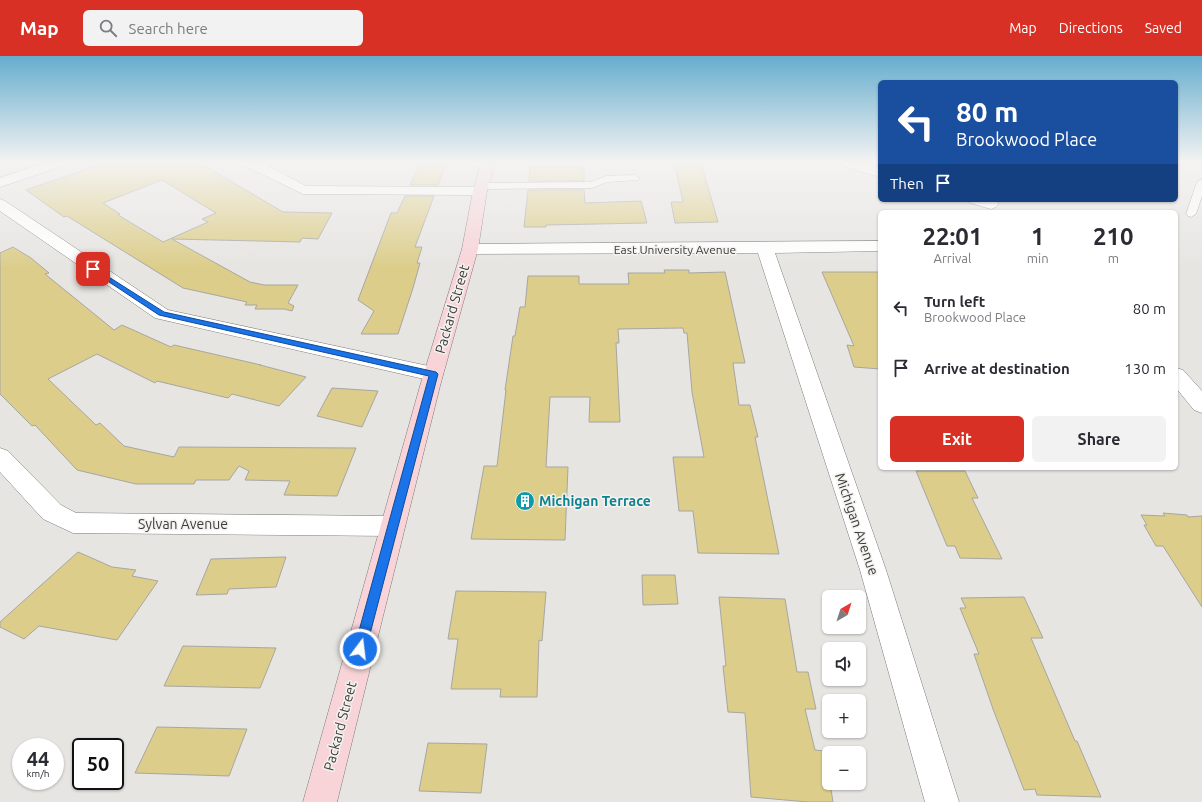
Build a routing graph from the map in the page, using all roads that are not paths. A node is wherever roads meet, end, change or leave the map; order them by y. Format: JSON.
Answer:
{"nodes":[{"id":1,"x":479,"y":198,"type":"edge"},
{"id":2,"x":1197,"y":198,"type":"edge"},
{"id":3,"x":0,"y":204,"type":"edge"},
{"id":4,"x":1191,"y":214,"type":"dead end"},
{"id":5,"x":878,"y":246,"type":"edge"},
{"id":6,"x":765,"y":248,"type":"junction"},
{"id":7,"x":470,"y":249,"type":"junction"},
{"id":8,"x":433,"y":374,"type":"junction"},
{"id":9,"x":1178,"y":377,"type":"edge"},
{"id":10,"x":1202,"y":405,"type":"edge"},
{"id":11,"x":0,"y":457,"type":"edge"},
{"id":12,"x":393,"y":526,"type":"junction"},
{"id":13,"x":320,"y":802,"type":"edge"},
{"id":14,"x":942,"y":802,"type":"edge"}],
"edges":[{"from":1,"to":7,"type":"main road","name":"Packard Street"},
{"from":2,"to":4,"type":"lane"},
{"from":3,"to":8,"type":"street"},
{"from":5,"to":6,"type":"street","name":"East University Avenue"},
{"from":6,"to":7,"type":"street","name":"East University Avenue"},
{"from":6,"to":14,"type":"street","name":"Michigan Avenue"},
{"from":7,"to":8,"type":"main road","name":"Packard Street"},
{"from":8,"to":12,"type":"main road","name":"Packard Street"},
{"from":9,"to":10,"type":"street"},
{"from":11,"to":12,"type":"street","name":"Sylvan Avenue"},
{"from":12,"to":13,"type":"main road","name":"Packard Street"}]}
